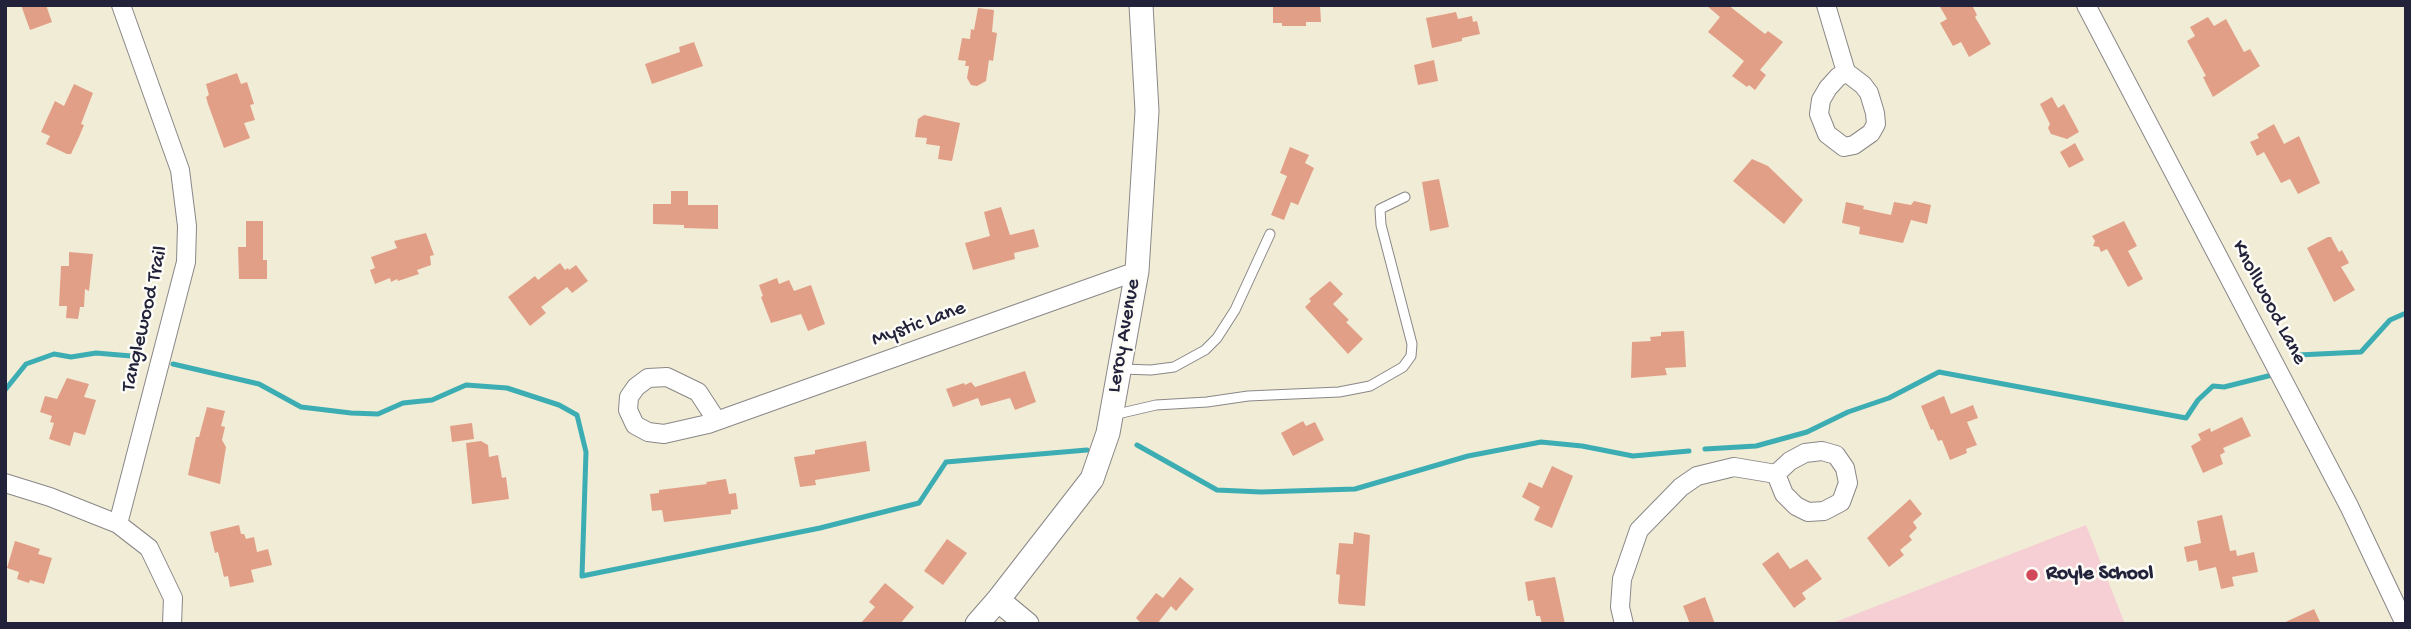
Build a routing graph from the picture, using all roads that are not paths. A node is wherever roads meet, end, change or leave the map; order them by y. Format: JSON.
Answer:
{"nodes":[{"id":1,"x":121,"y":5,"type":"edge"},
{"id":2,"x":1140,"y":5,"type":"edge"},
{"id":3,"x":1826,"y":5,"type":"edge"},
{"id":4,"x":2086,"y":5,"type":"edge"},
{"id":5,"x":1846,"y":72,"type":"dead end"},
{"id":6,"x":1405,"y":197,"type":"dead end"},
{"id":7,"x":1270,"y":234,"type":"dead end"},
{"id":8,"x":1136,"y":271,"type":"junction"},
{"id":9,"x":1119,"y":369,"type":"junction"},
{"id":10,"x":1111,"y":415,"type":"junction"},
{"id":11,"x":718,"y":421,"type":"junction"},
{"id":12,"x":1776,"y":474,"type":"dead end"},
{"id":13,"x":5,"y":482,"type":"edge"},
{"id":14,"x":118,"y":524,"type":"junction"},
{"id":15,"x":998,"y":600,"type":"junction"},
{"id":16,"x":172,"y":624,"type":"edge"},
{"id":17,"x":977,"y":624,"type":"edge"},
{"id":18,"x":1027,"y":624,"type":"edge"},
{"id":19,"x":1624,"y":624,"type":"edge"},
{"id":20,"x":2405,"y":624,"type":"edge"}],
"edges":[{"from":1,"to":14,"type":"street","name":"Tanglewood Trail"},
{"from":2,"to":8,"type":"street","name":"Leroy Avenue"},
{"from":3,"to":5,"type":"street"},
{"from":4,"to":20,"type":"street","name":"Knollwood Lane"},
{"from":6,"to":10,"type":"lane"},
{"from":7,"to":9,"type":"lane"},
{"from":8,"to":9,"type":"street","name":"Leroy Avenue"},
{"from":8,"to":11,"type":"street","name":"Mystic Lane"},
{"from":9,"to":10,"type":"street","name":"Leroy Avenue"},
{"from":10,"to":15,"type":"street","name":"Leroy Avenue"},
{"from":11,"to":11,"type":"street","name":"Mystic Lane"},
{"from":12,"to":19,"type":"street"},
{"from":13,"to":14,"type":"street"},
{"from":14,"to":16,"type":"street"},
{"from":15,"to":17,"type":"street","name":"Leroy Avenue"},
{"from":15,"to":18,"type":"street"}]}
